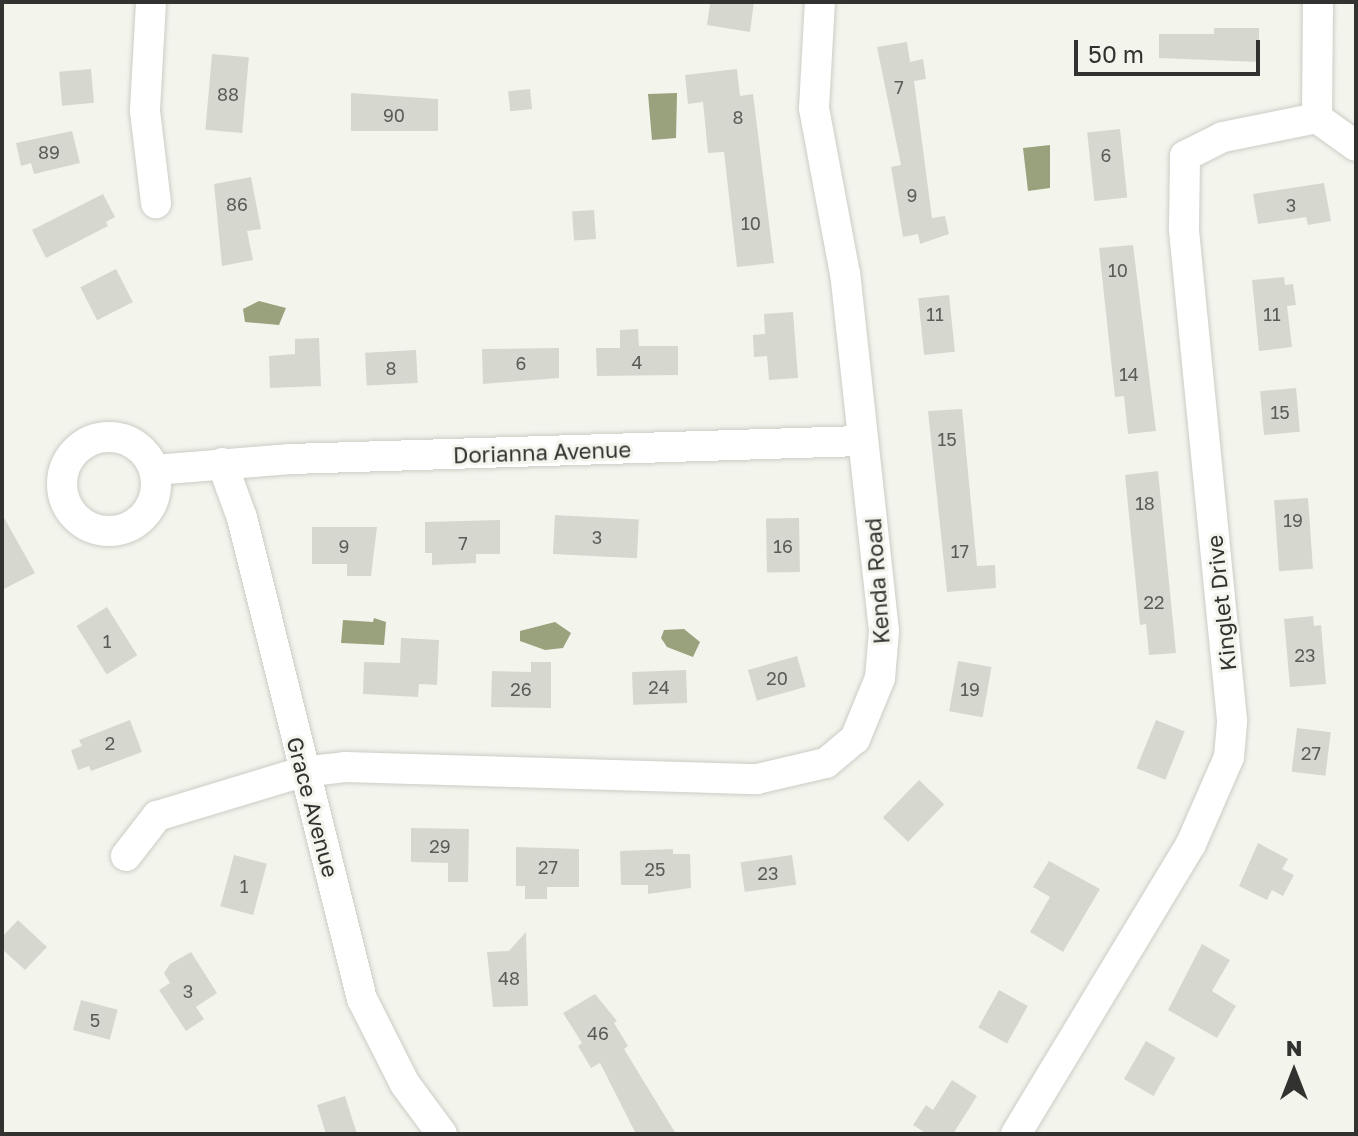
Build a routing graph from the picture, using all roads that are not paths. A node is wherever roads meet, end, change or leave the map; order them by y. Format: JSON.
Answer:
{"nodes":[{"id":1,"x":151,"y":2,"type":"edge"},
{"id":2,"x":820,"y":2,"type":"edge"},
{"id":3,"x":1318,"y":2,"type":"edge"},
{"id":4,"x":1317,"y":118,"type":"junction"},
{"id":5,"x":1356,"y":146,"type":"edge"},
{"id":6,"x":156,"y":203,"type":"dead end"},
{"id":7,"x":862,"y":441,"type":"junction"},
{"id":8,"x":222,"y":463,"type":"junction"},
{"id":9,"x":154,"y":470,"type":"dead end"},
{"id":10,"x":302,"y":772,"type":"junction"},
{"id":11,"x":126,"y":856,"type":"dead end"},
{"id":12,"x":442,"y":1134,"type":"edge"},
{"id":13,"x":1016,"y":1134,"type":"edge"}],
"edges":[{"from":1,"to":6,"type":"street"},
{"from":2,"to":7,"type":"street","name":"Kenda Road"},
{"from":3,"to":4,"type":"street"},
{"from":4,"to":5,"type":"street"},
{"from":4,"to":13,"type":"street","name":"Kinglet Drive"},
{"from":7,"to":8,"type":"street","name":"Dorianna Avenue"},
{"from":7,"to":10,"type":"street","name":"Kenda Road"},
{"from":8,"to":9,"type":"street","name":"Dorianna Avenue"},
{"from":8,"to":10,"type":"street","name":"Grace Avenue"},
{"from":10,"to":11,"type":"street","name":"Kenda Road"},
{"from":10,"to":12,"type":"street","name":"Grace Avenue"}]}
